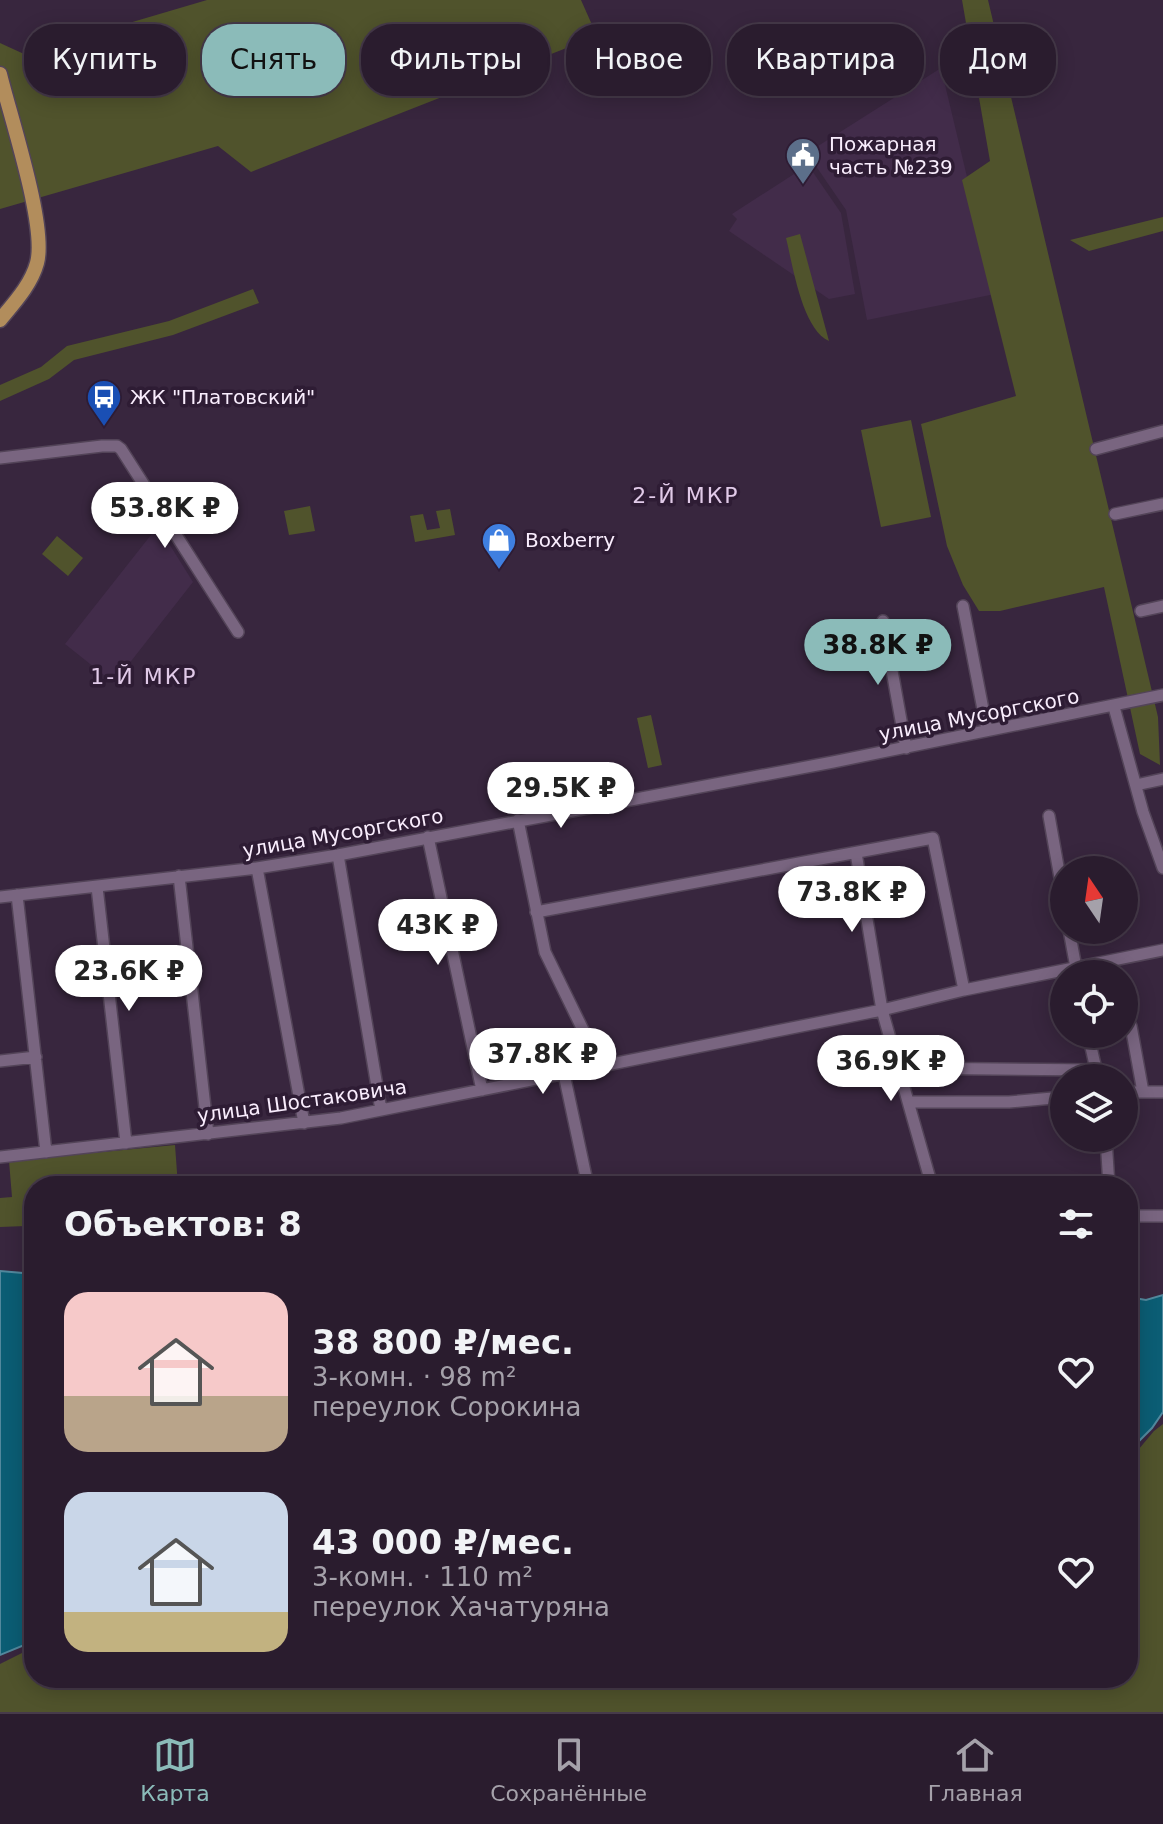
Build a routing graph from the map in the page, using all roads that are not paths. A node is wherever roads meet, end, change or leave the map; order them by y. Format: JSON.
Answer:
{"nodes":[{"id":1,"x":0,"y":74,"type":"edge"},
{"id":2,"x":0,"y":320,"type":"edge"},
{"id":3,"x":1163,"y":431,"type":"edge"},
{"id":4,"x":1096,"y":449,"type":"dead end"},
{"id":5,"x":0,"y":458,"type":"edge"},
{"id":6,"x":1163,"y":504,"type":"edge"},
{"id":7,"x":1115,"y":514,"type":"dead end"},
{"id":8,"x":963,"y":606,"type":"dead end"},
{"id":9,"x":1163,"y":606,"type":"edge"},
{"id":10,"x":1141,"y":611,"type":"dead end"},
{"id":11,"x":883,"y":621,"type":"dead end"},
{"id":12,"x":238,"y":632,"type":"dead end"},
{"id":13,"x":1163,"y":695,"type":"edge"},
{"id":14,"x":1114,"y":707,"type":"junction"},
{"id":15,"x":987,"y":730,"type":"junction"},
{"id":16,"x":906,"y":748,"type":"junction"},
{"id":17,"x":1163,"y":779,"type":"edge"},
{"id":18,"x":1136,"y":785,"type":"junction"},
{"id":19,"x":1049,"y":816,"type":"dead end"},
{"id":20,"x":518,"y":820,"type":"junction"},
{"id":21,"x":428,"y":837,"type":"junction"},
{"id":22,"x":856,"y":853,"type":"junction"},
{"id":23,"x":338,"y":855,"type":"junction"},
{"id":24,"x":1056,"y":856,"type":"edge"},
{"id":25,"x":257,"y":868,"type":"junction"},
{"id":26,"x":1163,"y":868,"type":"edge"},
{"id":27,"x":179,"y":876,"type":"junction"},
{"id":28,"x":97,"y":887,"type":"junction"},
{"id":29,"x":17,"y":895,"type":"junction"},
{"id":30,"x":0,"y":897,"type":"edge"},
{"id":31,"x":536,"y":912,"type":"junction"},
{"id":32,"x":1163,"y":950,"type":"edge"},
{"id":33,"x":1120,"y":960,"type":"edge"},
{"id":34,"x":1050,"y":975,"type":"edge"},
{"id":35,"x":964,"y":990,"type":"junction"},
{"id":36,"x":882,"y":1010,"type":"junction"},
{"id":37,"x":1135,"y":1048,"type":"edge"},
{"id":38,"x":36,"y":1057,"type":"junction"},
{"id":39,"x":0,"y":1061,"type":"edge"},
{"id":40,"x":900,"y":1068,"type":"junction"},
{"id":41,"x":584,"y":1070,"type":"junction"},
{"id":42,"x":1050,"y":1073,"type":"edge"},
{"id":43,"x":564,"y":1074,"type":"junction"},
{"id":44,"x":482,"y":1090,"type":"junction"},
{"id":45,"x":1138,"y":1092,"type":"edge"},
{"id":46,"x":1143,"y":1092,"type":"junction"},
{"id":47,"x":1163,"y":1092,"type":"edge"},
{"id":48,"x":1050,"y":1098,"type":"edge"},
{"id":49,"x":909,"y":1102,"type":"junction"},
{"id":50,"x":381,"y":1110,"type":"junction"},
{"id":51,"x":304,"y":1123,"type":"junction"},
{"id":52,"x":208,"y":1134,"type":"junction"},
{"id":53,"x":126,"y":1143,"type":"junction"},
{"id":54,"x":46,"y":1152,"type":"junction"},
{"id":55,"x":1107,"y":1152,"type":"edge"},
{"id":56,"x":0,"y":1157,"type":"edge"},
{"id":57,"x":586,"y":1176,"type":"edge"},
{"id":58,"x":929,"y":1176,"type":"edge"},
{"id":59,"x":1108,"y":1176,"type":"edge"},
{"id":60,"x":1138,"y":1216,"type":"edge"},
{"id":61,"x":1163,"y":1216,"type":"edge"}],
"edges":[{"from":1,"to":2,"type":"main road"},
{"from":3,"to":4,"type":"street"},
{"from":5,"to":12,"type":"street"},
{"from":6,"to":7,"type":"street"},
{"from":8,"to":15,"type":"street"},
{"from":9,"to":10,"type":"street"},
{"from":11,"to":16,"type":"street"},
{"from":13,"to":14,"type":"street","name":"улица Мусоргского"},
{"from":14,"to":15,"type":"street","name":"улица Мусоргского"},
{"from":14,"to":18,"type":"street"},
{"from":15,"to":16,"type":"street","name":"улица Мусоргского"},
{"from":16,"to":20,"type":"street","name":"улица Мусоргского"},
{"from":17,"to":18,"type":"street"},
{"from":18,"to":26,"type":"street"},
{"from":19,"to":24,"type":"street"},
{"from":20,"to":21,"type":"street","name":"улица Мусоргского"},
{"from":20,"to":31,"type":"street"},
{"from":21,"to":23,"type":"street","name":"улица Мусоргского"},
{"from":21,"to":44,"type":"street"},
{"from":22,"to":31,"type":"street"},
{"from":22,"to":35,"type":"street"},
{"from":22,"to":36,"type":"street"},
{"from":23,"to":25,"type":"street","name":"улица Мусоргского"},
{"from":23,"to":50,"type":"street"},
{"from":25,"to":27,"type":"street","name":"улица Мусоргского"},
{"from":25,"to":51,"type":"street"},
{"from":27,"to":28,"type":"street","name":"улица Мусоргского"},
{"from":27,"to":52,"type":"street"},
{"from":28,"to":29,"type":"street","name":"улица Мусоргского"},
{"from":28,"to":53,"type":"street"},
{"from":29,"to":30,"type":"street","name":"улица Мусоргского"},
{"from":29,"to":38,"type":"street"},
{"from":31,"to":41,"type":"street"},
{"from":32,"to":33,"type":"street","name":"улица Шостаковича"},
{"from":34,"to":35,"type":"street","name":"улица Шостаковича"},
{"from":35,"to":36,"type":"street","name":"улица Шостаковича"},
{"from":36,"to":40,"type":"street"},
{"from":36,"to":41,"type":"street","name":"улица Шостаковича"},
{"from":37,"to":46,"type":"street"},
{"from":38,"to":39,"type":"street"},
{"from":38,"to":54,"type":"street"},
{"from":40,"to":42,"type":"street"},
{"from":40,"to":49,"type":"street"},
{"from":41,"to":43,"type":"street","name":"улица Шостаковича"},
{"from":43,"to":44,"type":"street","name":"улица Шостаковича"},
{"from":43,"to":57,"type":"street"},
{"from":44,"to":50,"type":"street","name":"улица Шостаковича"},
{"from":45,"to":46,"type":"street"},
{"from":46,"to":47,"type":"street"},
{"from":48,"to":49,"type":"street"},
{"from":49,"to":58,"type":"street"},
{"from":50,"to":51,"type":"street","name":"улица Шостаковича"},
{"from":51,"to":52,"type":"street","name":"улица Шостаковича"},
{"from":52,"to":53,"type":"street","name":"улица Шостаковича"},
{"from":53,"to":54,"type":"street","name":"улица Шостаковича"},
{"from":54,"to":56,"type":"street","name":"улица Шостаковича"},
{"from":55,"to":59,"type":"street"},
{"from":60,"to":61,"type":"street"}]}
